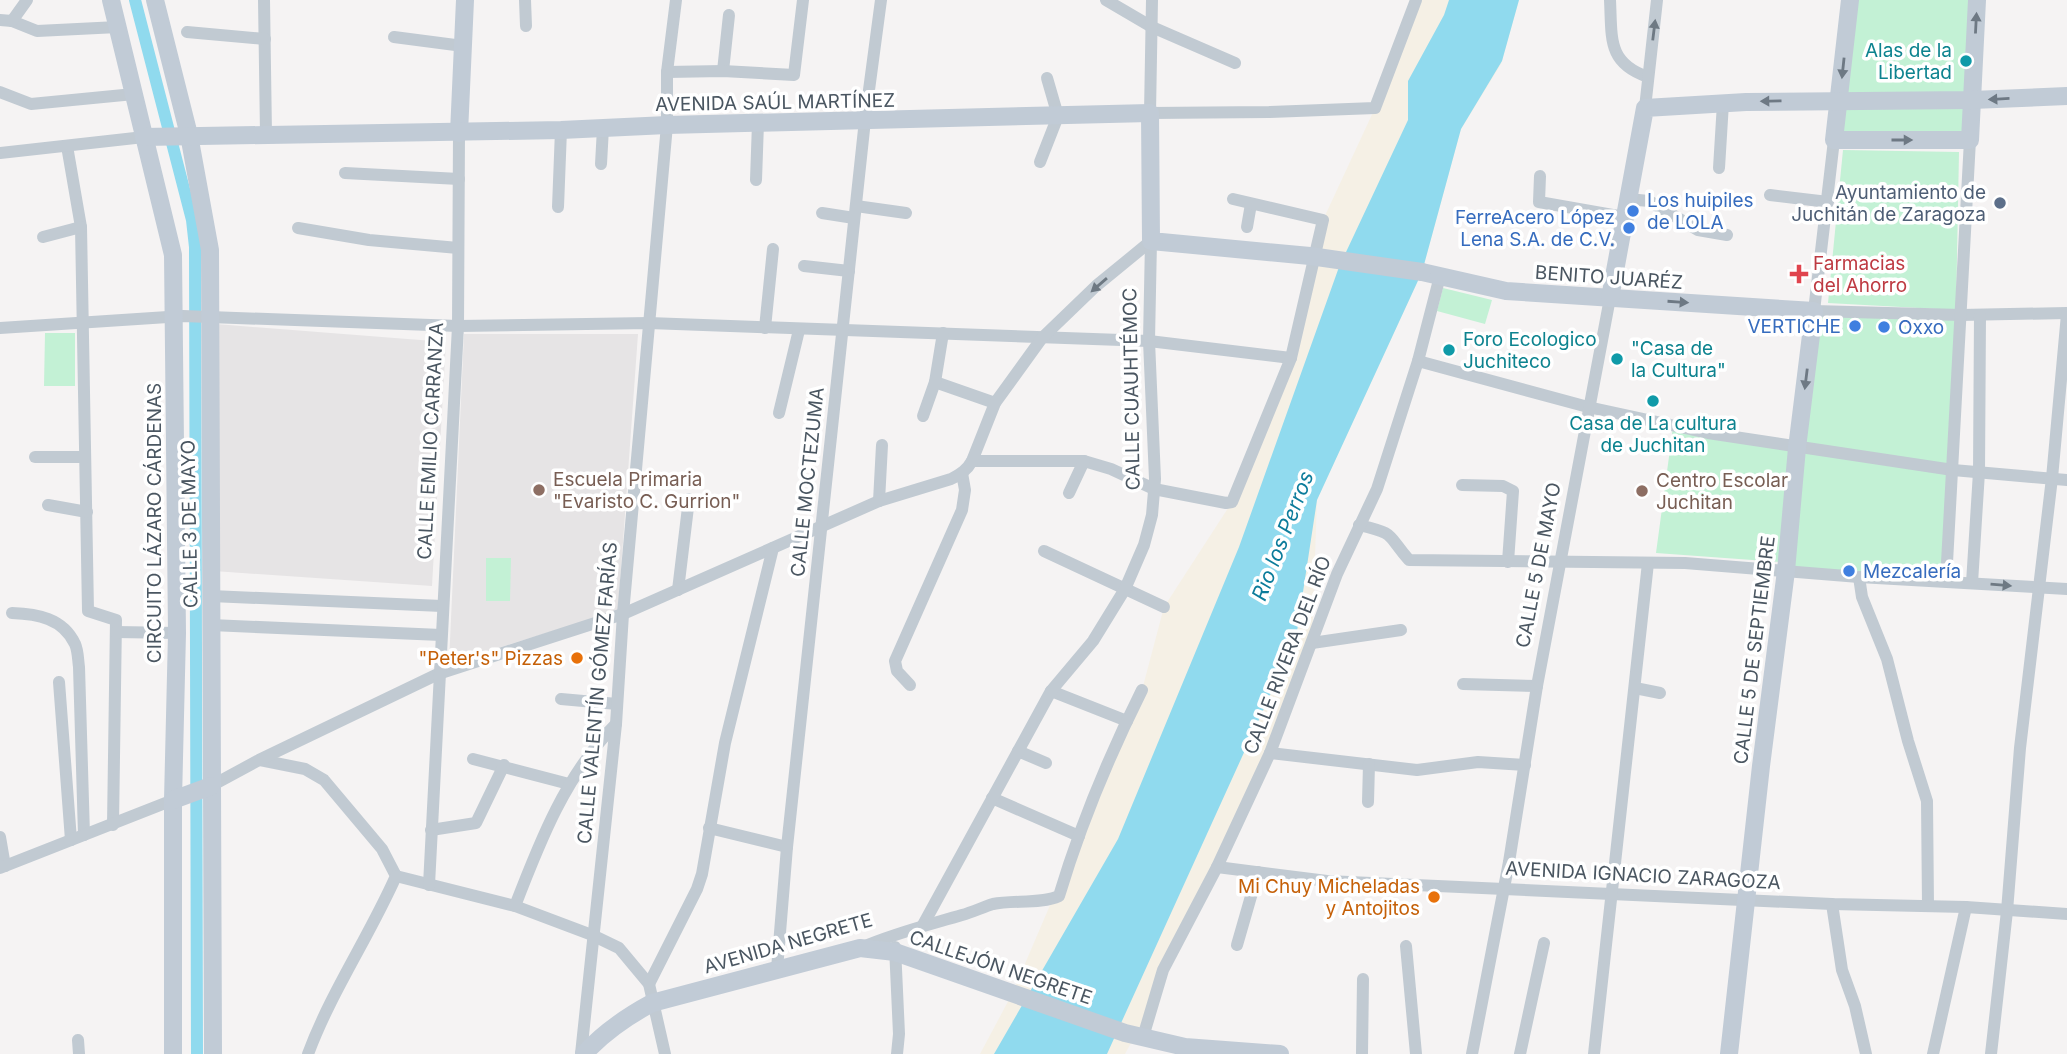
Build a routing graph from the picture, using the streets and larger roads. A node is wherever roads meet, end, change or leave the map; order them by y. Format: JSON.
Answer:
{"nodes":[{"id":1,"x":27,"y":0,"type":"edge"},
{"id":2,"x":111,"y":0,"type":"edge"},
{"id":3,"x":155,"y":0,"type":"edge"},
{"id":4,"x":264,"y":0,"type":"edge"},
{"id":5,"x":465,"y":0,"type":"edge"},
{"id":6,"x":525,"y":0,"type":"edge"},
{"id":7,"x":676,"y":0,"type":"edge"},
{"id":8,"x":803,"y":0,"type":"edge"},
{"id":9,"x":881,"y":0,"type":"edge"},
{"id":10,"x":1106,"y":0,"type":"edge"},
{"id":11,"x":1152,"y":0,"type":"edge"},
{"id":12,"x":1416,"y":0,"type":"edge"},
{"id":13,"x":1610,"y":0,"type":"edge"},
{"id":14,"x":1850,"y":0,"type":"edge"},
{"id":15,"x":1977,"y":0,"type":"edge"},
{"id":16,"x":1659,"y":2,"type":"edge"},
{"id":17,"x":729,"y":15,"type":"dead end"},
{"id":18,"x":6,"y":20,"type":"edge"},
{"id":19,"x":526,"y":26,"type":"dead end"},
{"id":20,"x":118,"y":27,"type":"junction"},
{"id":21,"x":1152,"y":27,"type":"junction"},
{"id":22,"x":187,"y":33,"type":"dead end"},
{"id":23,"x":394,"y":37,"type":"dead end"},
{"id":24,"x":265,"y":39,"type":"junction"},
{"id":25,"x":463,"y":47,"type":"junction"},
{"id":26,"x":1235,"y":63,"type":"dead end"},
{"id":27,"x":723,"y":71,"type":"junction"},
{"id":28,"x":667,"y":72,"type":"junction"},
{"id":29,"x":1648,"y":77,"type":"junction"},
{"id":30,"x":1047,"y":78,"type":"dead end"},
{"id":31,"x":0,"y":92,"type":"edge"},
{"id":32,"x":134,"y":94,"type":"junction"},
{"id":33,"x":2067,"y":96,"type":"edge"},
{"id":34,"x":1840,"y":100,"type":"junction"},
{"id":35,"x":1972,"y":100,"type":"junction"},
{"id":36,"x":1723,"y":103,"type":"junction"},
{"id":37,"x":1645,"y":108,"type":"junction"},
{"id":38,"x":1150,"y":113,"type":"junction"},
{"id":39,"x":1058,"y":116,"type":"junction"},
{"id":40,"x":865,"y":120,"type":"junction"},
{"id":41,"x":758,"y":123,"type":"junction"},
{"id":42,"x":667,"y":125,"type":"junction"},
{"id":43,"x":603,"y":128,"type":"junction"},
{"id":44,"x":561,"y":130,"type":"junction"},
{"id":45,"x":459,"y":133,"type":"junction"},
{"id":46,"x":265,"y":134,"type":"junction"},
{"id":47,"x":168,"y":136,"type":"junction"},
{"id":48,"x":1834,"y":140,"type":"junction"},
{"id":49,"x":1970,"y":140,"type":"junction"},
{"id":50,"x":67,"y":146,"type":"junction"},
{"id":51,"x":0,"y":153,"type":"edge"},
{"id":52,"x":1041,"y":162,"type":"dead end"},
{"id":53,"x":601,"y":164,"type":"dead end"},
{"id":54,"x":1719,"y":168,"type":"dead end"},
{"id":55,"x":345,"y":173,"type":"dead end"},
{"id":56,"x":1540,"y":176,"type":"dead end"},
{"id":57,"x":459,"y":179,"type":"junction"},
{"id":58,"x":756,"y":180,"type":"dead end"},
{"id":59,"x":1770,"y":195,"type":"dead end"},
{"id":60,"x":1628,"y":199,"type":"junction"},
{"id":61,"x":1233,"y":200,"type":"dead end"},
{"id":62,"x":1828,"y":202,"type":"junction"},
{"id":63,"x":1251,"y":204,"type":"junction"},
{"id":64,"x":558,"y":207,"type":"dead end"},
{"id":65,"x":855,"y":212,"type":"junction"},
{"id":66,"x":822,"y":213,"type":"dead end"},
{"id":67,"x":906,"y":213,"type":"dead end"},
{"id":68,"x":1625,"y":217,"type":"junction"},
{"id":69,"x":81,"y":227,"type":"junction"},
{"id":70,"x":1247,"y":227,"type":"dead end"},
{"id":71,"x":298,"y":228,"type":"dead end"},
{"id":72,"x":1727,"y":235,"type":"dead end"},
{"id":73,"x":43,"y":237,"type":"dead end"},
{"id":74,"x":1151,"y":241,"type":"junction"},
{"id":75,"x":458,"y":248,"type":"junction"},
{"id":76,"x":773,"y":249,"type":"dead end"},
{"id":77,"x":1312,"y":262,"type":"junction"},
{"id":78,"x":804,"y":266,"type":"dead end"},
{"id":79,"x":849,"y":271,"type":"junction"},
{"id":80,"x":1440,"y":276,"type":"junction"},
{"id":81,"x":1610,"y":298,"type":"junction"},
{"id":82,"x":1814,"y":311,"type":"junction"},
{"id":83,"x":2067,"y":313,"type":"edge"},
{"id":84,"x":1961,"y":315,"type":"junction"},
{"id":85,"x":1980,"y":315,"type":"junction"},
{"id":86,"x":178,"y":316,"type":"junction"},
{"id":87,"x":206,"y":317,"type":"junction"},
{"id":88,"x":649,"y":323,"type":"junction"},
{"id":89,"x":83,"y":324,"type":"junction"},
{"id":90,"x":458,"y":326,"type":"junction"},
{"id":91,"x":0,"y":328,"type":"edge"},
{"id":92,"x":765,"y":328,"type":"junction"},
{"id":93,"x":799,"y":330,"type":"junction"},
{"id":94,"x":842,"y":331,"type":"junction"},
{"id":95,"x":943,"y":333,"type":"junction"},
{"id":96,"x":1042,"y":338,"type":"junction"},
{"id":97,"x":1149,"y":341,"type":"junction"},
{"id":98,"x":1291,"y":358,"type":"junction"},
{"id":99,"x":1418,"y":361,"type":"junction"},
{"id":100,"x":935,"y":382,"type":"junction"},
{"id":101,"x":995,"y":403,"type":"junction"},
{"id":102,"x":1588,"y":407,"type":"junction"},
{"id":103,"x":779,"y":413,"type":"dead end"},
{"id":104,"x":923,"y":416,"type":"dead end"},
{"id":105,"x":882,"y":445,"type":"dead end"},
{"id":106,"x":1797,"y":447,"type":"junction"},
{"id":107,"x":34,"y":457,"type":"dead end"},
{"id":108,"x":85,"y":457,"type":"junction"},
{"id":109,"x":972,"y":461,"type":"junction"},
{"id":110,"x":1083,"y":461,"type":"junction"},
{"id":111,"x":1953,"y":470,"type":"junction"},
{"id":112,"x":1979,"y":472,"type":"junction"},
{"id":113,"x":961,"y":473,"type":"junction"},
{"id":114,"x":2052,"y":478,"type":"junction"},
{"id":115,"x":2067,"y":480,"type":"edge"},
{"id":116,"x":1462,"y":485,"type":"dead end"},
{"id":117,"x":1154,"y":489,"type":"junction"},
{"id":118,"x":1069,"y":493,"type":"dead end"},
{"id":119,"x":690,"y":499,"type":"dead end"},
{"id":120,"x":879,"y":501,"type":"junction"},
{"id":121,"x":48,"y":505,"type":"dead end"},
{"id":122,"x":87,"y":512,"type":"junction"},
{"id":123,"x":822,"y":525,"type":"junction"},
{"id":124,"x":1359,"y":525,"type":"junction"},
{"id":125,"x":773,"y":548,"type":"junction"},
{"id":126,"x":1044,"y":551,"type":"dead end"},
{"id":127,"x":1562,"y":560,"type":"junction"},
{"id":128,"x":1508,"y":562,"type":"junction"},
{"id":129,"x":1648,"y":563,"type":"junction"},
{"id":130,"x":1786,"y":571,"type":"junction"},
{"id":131,"x":1858,"y":577,"type":"junction"},
{"id":132,"x":1947,"y":581,"type":"junction"},
{"id":133,"x":1972,"y":583,"type":"junction"},
{"id":134,"x":2038,"y":588,"type":"junction"},
{"id":135,"x":1125,"y":589,"type":"junction"},
{"id":136,"x":2067,"y":589,"type":"edge"},
{"id":137,"x":678,"y":590,"type":"junction"},
{"id":138,"x":211,"y":596,"type":"junction"},
{"id":139,"x":442,"y":606,"type":"junction"},
{"id":140,"x":1164,"y":607,"type":"dead end"},
{"id":141,"x":12,"y":613,"type":"dead end"},
{"id":142,"x":623,"y":614,"type":"junction"},
{"id":143,"x":211,"y":625,"type":"junction"},
{"id":144,"x":1401,"y":630,"type":"dead end"},
{"id":145,"x":116,"y":632,"type":"junction"},
{"id":146,"x":177,"y":633,"type":"junction"},
{"id":147,"x":440,"y":635,"type":"junction"},
{"id":148,"x":1312,"y":643,"type":"junction"},
{"id":149,"x":438,"y":674,"type":"junction"},
{"id":150,"x":60,"y":682,"type":"dead end"},
{"id":151,"x":1463,"y":684,"type":"dead end"},
{"id":152,"x":910,"y":685,"type":"dead end"},
{"id":153,"x":1537,"y":686,"type":"junction"},
{"id":154,"x":1635,"y":688,"type":"junction"},
{"id":155,"x":1142,"y":690,"type":"dead end"},
{"id":156,"x":1051,"y":691,"type":"junction"},
{"id":157,"x":1660,"y":693,"type":"dead end"},
{"id":158,"x":561,"y":699,"type":"dead end"},
{"id":159,"x":617,"y":704,"type":"junction"},
{"id":160,"x":1126,"y":721,"type":"junction"},
{"id":161,"x":616,"y":723,"type":"junction"},
{"id":162,"x":1018,"y":751,"type":"junction"},
{"id":163,"x":1270,"y":753,"type":"junction"},
{"id":164,"x":473,"y":759,"type":"dead end"},
{"id":165,"x":259,"y":760,"type":"junction"},
{"id":166,"x":1046,"y":762,"type":"dead end"},
{"id":167,"x":1369,"y":764,"type":"junction"},
{"id":168,"x":504,"y":765,"type":"junction"},
{"id":169,"x":1525,"y":765,"type":"junction"},
{"id":170,"x":569,"y":783,"type":"junction"},
{"id":171,"x":194,"y":793,"type":"junction"},
{"id":172,"x":992,"y":798,"type":"junction"},
{"id":173,"x":1368,"y":802,"type":"dead end"},
{"id":174,"x":113,"y":825,"type":"junction"},
{"id":175,"x":709,"y":828,"type":"junction"},
{"id":176,"x":431,"y":830,"type":"junction"},
{"id":177,"x":84,"y":835,"type":"junction"},
{"id":178,"x":1079,"y":836,"type":"junction"},
{"id":179,"x":0,"y":837,"type":"edge"},
{"id":180,"x":71,"y":840,"type":"junction"},
{"id":181,"x":787,"y":847,"type":"junction"},
{"id":182,"x":3,"y":867,"type":"edge"},
{"id":183,"x":1217,"y":867,"type":"junction"},
{"id":184,"x":1258,"y":872,"type":"junction"},
{"id":185,"x":396,"y":876,"type":"junction"},
{"id":186,"x":429,"y":885,"type":"junction"},
{"id":187,"x":1504,"y":888,"type":"junction"},
{"id":188,"x":1612,"y":893,"type":"junction"},
{"id":189,"x":1748,"y":900,"type":"junction"},
{"id":190,"x":1832,"y":904,"type":"junction"},
{"id":191,"x":515,"y":906,"type":"junction"},
{"id":192,"x":1928,"y":906,"type":"junction"},
{"id":193,"x":1966,"y":907,"type":"junction"},
{"id":194,"x":2007,"y":911,"type":"junction"},
{"id":195,"x":2067,"y":914,"type":"edge"},
{"id":196,"x":923,"y":925,"type":"junction"},
{"id":197,"x":896,"y":933,"type":"junction"},
{"id":198,"x":592,"y":935,"type":"junction"},
{"id":199,"x":1544,"y":943,"type":"dead end"},
{"id":200,"x":1237,"y":945,"type":"dead end"},
{"id":201,"x":1406,"y":946,"type":"dead end"},
{"id":202,"x":860,"y":948,"type":"junction"},
{"id":203,"x":895,"y":952,"type":"junction"},
{"id":204,"x":777,"y":969,"type":"junction"},
{"id":205,"x":1363,"y":979,"type":"dead end"},
{"id":206,"x":649,"y":985,"type":"junction"},
{"id":207,"x":652,"y":1003,"type":"junction"},
{"id":208,"x":1143,"y":1037,"type":"junction"},
{"id":209,"x":78,"y":1040,"type":"dead end"},
{"id":210,"x":1184,"y":1051,"type":"edge"},
{"id":211,"x":79,"y":1054,"type":"edge"},
{"id":212,"x":173,"y":1054,"type":"edge"},
{"id":213,"x":213,"y":1054,"type":"edge"},
{"id":214,"x":308,"y":1054,"type":"edge"},
{"id":215,"x":583,"y":1054,"type":"edge"},
{"id":216,"x":665,"y":1054,"type":"edge"},
{"id":217,"x":897,"y":1054,"type":"edge"},
{"id":218,"x":1280,"y":1054,"type":"edge"},
{"id":219,"x":1362,"y":1054,"type":"edge"},
{"id":220,"x":1416,"y":1054,"type":"edge"},
{"id":221,"x":1472,"y":1054,"type":"edge"},
{"id":222,"x":1520,"y":1054,"type":"edge"},
{"id":223,"x":1594,"y":1054,"type":"edge"},
{"id":224,"x":1729,"y":1054,"type":"edge"},
{"id":225,"x":1866,"y":1054,"type":"edge"},
{"id":226,"x":1933,"y":1054,"type":"edge"},
{"id":227,"x":1991,"y":1054,"type":"edge"}],
"edges":[{"from":1,"to":18,"type":"street"},
{"from":2,"to":20,"type":"street","name":"CIRCUITO LÁZARO CÁRDENAS"},
{"from":3,"to":47,"type":"street","name":"CALLE 3 DE MAYO"},
{"from":4,"to":24,"type":"street"},
{"from":5,"to":25,"type":"street","name":"CALLE EMILIO CARRANZA"},
{"from":6,"to":19,"type":"street"},
{"from":7,"to":28,"type":"street","name":"CALLE VALENTÍN GÓMEZ FARÍAS"},
{"from":8,"to":27,"type":"street"},
{"from":9,"to":40,"type":"street","name":"CALLE MOCTEZUMA"},
{"from":10,"to":21,"type":"street"},
{"from":11,"to":21,"type":"street","name":"CALLE CUAUHTÉMOC"},
{"from":12,"to":38,"type":"street","name":"AVENIDA SAÚL MARTÍNEZ"},
{"from":13,"to":29,"type":"street"},
{"from":14,"to":34,"type":"street","name":"CALLE 5 DE SEPTIEMBRE","one_way":true},
{"from":35,"to":15,"type":"street","one_way":true},
{"from":29,"to":16,"type":"street","name":"CALLE 5 DE MAYO","one_way":true},
{"from":17,"to":27,"type":"street"},
{"from":18,"to":20,"type":"street"},
{"from":20,"to":32,"type":"street","name":"CIRCUITO LÁZARO CÁRDENAS"},
{"from":21,"to":26,"type":"street"},
{"from":21,"to":38,"type":"street","name":"CALLE CUAUHTÉMOC"},
{"from":22,"to":24,"type":"street"},
{"from":23,"to":25,"type":"street"},
{"from":24,"to":46,"type":"street"},
{"from":25,"to":45,"type":"street","name":"CALLE EMILIO CARRANZA"},
{"from":27,"to":28,"type":"street"},
{"from":28,"to":42,"type":"street","name":"CALLE VALENTÍN GÓMEZ FARÍAS"},
{"from":29,"to":37,"type":"street","name":"CALLE 5 DE MAYO"},
{"from":30,"to":39,"type":"street"},
{"from":31,"to":32,"type":"street"},
{"from":32,"to":47,"type":"street","name":"CIRCUITO LÁZARO CÁRDENAS"},
{"from":33,"to":35,"type":"street","one_way":true},
{"from":34,"to":35,"type":"street"},
{"from":34,"to":36,"type":"street","one_way":true},
{"from":34,"to":48,"type":"street","name":"CALLE 5 DE SEPTIEMBRE"},
{"from":35,"to":49,"type":"street"},
{"from":36,"to":37,"type":"street"},
{"from":36,"to":54,"type":"street"},
{"from":37,"to":60,"type":"street","name":"CALLE 5 DE MAYO"},
{"from":38,"to":39,"type":"street","name":"AVENIDA SAÚL MARTÍNEZ"},
{"from":38,"to":74,"type":"street","name":"CALLE CUAUHTÉMOC"},
{"from":39,"to":40,"type":"street","name":"AVENIDA SAÚL MARTÍNEZ"},
{"from":39,"to":52,"type":"street"},
{"from":40,"to":41,"type":"street","name":"AVENIDA SAÚL MARTÍNEZ"},
{"from":40,"to":65,"type":"street","name":"CALLE MOCTEZUMA"},
{"from":41,"to":42,"type":"street","name":"AVENIDA SAÚL MARTÍNEZ"},
{"from":41,"to":58,"type":"street"},
{"from":42,"to":43,"type":"street","name":"AVENIDA SAÚL MARTÍNEZ"},
{"from":42,"to":88,"type":"street","name":"CALLE VALENTÍN GÓMEZ FARÍAS"},
{"from":43,"to":44,"type":"street","name":"AVENIDA SAÚL MARTÍNEZ"},
{"from":43,"to":53,"type":"street"},
{"from":44,"to":45,"type":"street","name":"AVENIDA SAÚL MARTÍNEZ"},
{"from":44,"to":64,"type":"street"},
{"from":45,"to":46,"type":"street","name":"AVENIDA SAÚL MARTÍNEZ"},
{"from":45,"to":57,"type":"street","name":"CALLE EMILIO CARRANZA"},
{"from":46,"to":47,"type":"street","name":"AVENIDA SAÚL MARTÍNEZ"},
{"from":47,"to":50,"type":"street"},
{"from":47,"to":86,"type":"street","name":"CIRCUITO LÁZARO CÁRDENAS"},
{"from":47,"to":87,"type":"street","name":"CALLE 3 DE MAYO"},
{"from":48,"to":49,"type":"street","one_way":true},
{"from":48,"to":62,"type":"street","name":"CALLE 5 DE SEPTIEMBRE"},
{"from":49,"to":84,"type":"street"},
{"from":50,"to":51,"type":"street"},
{"from":50,"to":69,"type":"street"},
{"from":55,"to":57,"type":"street"},
{"from":56,"to":68,"type":"street"},
{"from":57,"to":75,"type":"street","name":"CALLE EMILIO CARRANZA"},
{"from":59,"to":62,"type":"street"},
{"from":60,"to":68,"type":"street","name":"CALLE 5 DE MAYO"},
{"from":60,"to":72,"type":"street"},
{"from":61,"to":63,"type":"street"},
{"from":62,"to":82,"type":"street","name":"CALLE 5 DE SEPTIEMBRE"},
{"from":63,"to":70,"type":"street"},
{"from":63,"to":77,"type":"street"},
{"from":65,"to":66,"type":"street"},
{"from":65,"to":67,"type":"street"},
{"from":65,"to":79,"type":"street","name":"CALLE MOCTEZUMA"},
{"from":68,"to":81,"type":"street","name":"CALLE 5 DE MAYO"},
{"from":69,"to":73,"type":"street"},
{"from":69,"to":89,"type":"street"},
{"from":71,"to":75,"type":"street"},
{"from":74,"to":77,"type":"street","name":"BENITO JUARÉZ"},
{"from":74,"to":96,"type":"street","one_way":true},
{"from":74,"to":97,"type":"street","name":"CALLE CUAUHTÉMOC"},
{"from":75,"to":90,"type":"street","name":"CALLE EMILIO CARRANZA"},
{"from":76,"to":92,"type":"street"},
{"from":77,"to":80,"type":"street","name":"BENITO JUARÉZ","bridge":true},
{"from":77,"to":98,"type":"street"},
{"from":78,"to":79,"type":"street"},
{"from":79,"to":94,"type":"street","name":"CALLE MOCTEZUMA"},
{"from":80,"to":81,"type":"street","name":"BENITO JUARÉZ"},
{"from":80,"to":99,"type":"street","name":"CALLE RIVERA DEL RÍO"},
{"from":81,"to":82,"type":"street","name":"BENITO JUARÉZ","one_way":true},
{"from":81,"to":102,"type":"street","name":"CALLE 5 DE MAYO"},
{"from":82,"to":84,"type":"street","name":"BENITO JUARÉZ"},
{"from":82,"to":106,"type":"street","name":"CALLE 5 DE SEPTIEMBRE","one_way":true},
{"from":83,"to":85,"type":"street","name":"BENITO JUARÉZ"},
{"from":83,"to":114,"type":"street"},
{"from":84,"to":85,"type":"street","name":"BENITO JUARÉZ"},
{"from":84,"to":111,"type":"street"},
{"from":85,"to":112,"type":"street"},
{"from":86,"to":87,"type":"street"},
{"from":86,"to":89,"type":"street"},
{"from":86,"to":146,"type":"street","name":"CIRCUITO LÁZARO CÁRDENAS"},
{"from":87,"to":90,"type":"street"},
{"from":87,"to":138,"type":"street","name":"CALLE 3 DE MAYO"},
{"from":88,"to":90,"type":"street"},
{"from":88,"to":92,"type":"street"},
{"from":88,"to":142,"type":"street","name":"CALLE VALENTÍN GÓMEZ FARÍAS"},
{"from":89,"to":91,"type":"street"},
{"from":89,"to":108,"type":"street"},
{"from":90,"to":139,"type":"street","name":"CALLE EMILIO CARRANZA"},
{"from":92,"to":93,"type":"street"},
{"from":93,"to":94,"type":"street"},
{"from":93,"to":103,"type":"street"},
{"from":94,"to":95,"type":"street"},
{"from":94,"to":123,"type":"street","name":"CALLE MOCTEZUMA"},
{"from":95,"to":96,"type":"street"},
{"from":95,"to":100,"type":"street"},
{"from":96,"to":97,"type":"street"},
{"from":96,"to":101,"type":"street"},
{"from":97,"to":98,"type":"street"},
{"from":97,"to":117,"type":"street","name":"CALLE CUAUHTÉMOC"},
{"from":98,"to":117,"type":"street"},
{"from":99,"to":102,"type":"street"},
{"from":99,"to":124,"type":"street","name":"CALLE RIVERA DEL RÍO"},
{"from":100,"to":101,"type":"street"},
{"from":100,"to":104,"type":"street"},
{"from":101,"to":109,"type":"street"},
{"from":102,"to":106,"type":"street"},
{"from":102,"to":127,"type":"street","name":"CALLE 5 DE MAYO"},
{"from":105,"to":120,"type":"street"},
{"from":106,"to":111,"type":"street"},
{"from":106,"to":130,"type":"street","name":"CALLE 5 DE SEPTIEMBRE"},
{"from":107,"to":108,"type":"street"},
{"from":108,"to":122,"type":"street"},
{"from":109,"to":110,"type":"street"},
{"from":109,"to":113,"type":"street"},
{"from":110,"to":117,"type":"street"},
{"from":110,"to":118,"type":"street"},
{"from":111,"to":112,"type":"street"},
{"from":111,"to":132,"type":"street"},
{"from":112,"to":114,"type":"street"},
{"from":112,"to":133,"type":"street"},
{"from":113,"to":120,"type":"street"},
{"from":113,"to":152,"type":"street"},
{"from":114,"to":115,"type":"street"},
{"from":114,"to":134,"type":"street"},
{"from":116,"to":128,"type":"street"},
{"from":117,"to":135,"type":"street","name":"CALLE CUAUHTÉMOC"},
{"from":119,"to":137,"type":"street"},
{"from":120,"to":123,"type":"street"},
{"from":121,"to":122,"type":"street"},
{"from":122,"to":145,"type":"street"},
{"from":123,"to":125,"type":"street"},
{"from":123,"to":181,"type":"street","name":"CALLE MOCTEZUMA"},
{"from":124,"to":128,"type":"street"},
{"from":124,"to":148,"type":"street","name":"CALLE RIVERA DEL RÍO"},
{"from":125,"to":137,"type":"street"},
{"from":125,"to":175,"type":"street"},
{"from":126,"to":135,"type":"street"},
{"from":127,"to":128,"type":"street"},
{"from":127,"to":129,"type":"street"},
{"from":127,"to":153,"type":"street","name":"CALLE 5 DE MAYO"},
{"from":129,"to":130,"type":"street"},
{"from":129,"to":154,"type":"street"},
{"from":130,"to":131,"type":"street"},
{"from":130,"to":189,"type":"street","name":"CALLE 5 DE SEPTIEMBRE"},
{"from":131,"to":132,"type":"street"},
{"from":131,"to":192,"type":"street"},
{"from":132,"to":133,"type":"street"},
{"from":133,"to":134,"type":"street","one_way":true},
{"from":134,"to":136,"type":"street"},
{"from":134,"to":194,"type":"street"},
{"from":135,"to":140,"type":"street"},
{"from":135,"to":156,"type":"street","name":"CALLE CUAUHTÉMOC"},
{"from":137,"to":142,"type":"street"},
{"from":138,"to":139,"type":"street"},
{"from":138,"to":143,"type":"street","name":"CALLE 3 DE MAYO"},
{"from":139,"to":147,"type":"street","name":"CALLE EMILIO CARRANZA"},
{"from":141,"to":177,"type":"street"},
{"from":142,"to":149,"type":"street"},
{"from":142,"to":159,"type":"street","name":"CALLE VALENTÍN GÓMEZ FARÍAS"},
{"from":143,"to":147,"type":"street"},
{"from":143,"to":171,"type":"street","name":"CALLE 3 DE MAYO"},
{"from":144,"to":148,"type":"street"},
{"from":145,"to":146,"type":"street"},
{"from":145,"to":174,"type":"street"},
{"from":146,"to":171,"type":"street","name":"CIRCUITO LÁZARO CÁRDENAS"},
{"from":147,"to":149,"type":"street","name":"CALLE EMILIO CARRANZA"},
{"from":148,"to":163,"type":"street","name":"CALLE RIVERA DEL RÍO"},
{"from":149,"to":165,"type":"street"},
{"from":149,"to":176,"type":"street","name":"CALLE EMILIO CARRANZA"},
{"from":150,"to":180,"type":"street"},
{"from":151,"to":153,"type":"street"},
{"from":153,"to":169,"type":"street","name":"CALLE 5 DE MAYO"},
{"from":154,"to":157,"type":"street"},
{"from":154,"to":188,"type":"street"},
{"from":155,"to":160,"type":"street"},
{"from":156,"to":160,"type":"street"},
{"from":156,"to":162,"type":"street","name":"CALLE CUAUHTÉMOC"},
{"from":158,"to":159,"type":"street"},
{"from":159,"to":161,"type":"street","name":"CALLE VALENTÍN GÓMEZ FARÍAS"},
{"from":160,"to":178,"type":"street"},
{"from":161,"to":170,"type":"street"},
{"from":161,"to":198,"type":"street","name":"CALLE VALENTÍN GÓMEZ FARÍAS"},
{"from":162,"to":166,"type":"street"},
{"from":162,"to":172,"type":"street","name":"CALLE CUAUHTÉMOC"},
{"from":163,"to":167,"type":"street"},
{"from":163,"to":183,"type":"street","name":"CALLE RIVERA DEL RÍO"},
{"from":164,"to":168,"type":"street"},
{"from":165,"to":171,"type":"street"},
{"from":165,"to":185,"type":"street"},
{"from":167,"to":169,"type":"street"},
{"from":167,"to":173,"type":"street"},
{"from":168,"to":170,"type":"street"},
{"from":168,"to":176,"type":"street"},
{"from":169,"to":187,"type":"street","name":"CALLE 5 DE MAYO"},
{"from":170,"to":191,"type":"street"},
{"from":171,"to":174,"type":"street"},
{"from":171,"to":212,"type":"street","name":"CIRCUITO LÁZARO CÁRDENAS"},
{"from":171,"to":213,"type":"street","name":"CALLE 3 DE MAYO"},
{"from":172,"to":178,"type":"street"},
{"from":172,"to":196,"type":"street","name":"CALLE CUAUHTÉMOC"},
{"from":174,"to":177,"type":"street"},
{"from":175,"to":181,"type":"street"},
{"from":175,"to":206,"type":"street"},
{"from":176,"to":186,"type":"street","name":"CALLE EMILIO CARRANZA"},
{"from":177,"to":180,"type":"street"},
{"from":178,"to":196,"type":"street","name":"AVENIDA NEGRETE"},
{"from":179,"to":182,"type":"street"},
{"from":180,"to":182,"type":"street"},
{"from":181,"to":204,"type":"street","name":"CALLE MOCTEZUMA"},
{"from":183,"to":184,"type":"street","name":"AVENIDA IGNACIO ZARAGOZA"},
{"from":183,"to":208,"type":"street","name":"CALLE RIVERA DEL RÍO"},
{"from":184,"to":187,"type":"street","name":"AVENIDA IGNACIO ZARAGOZA"},
{"from":184,"to":200,"type":"street"},
{"from":185,"to":186,"type":"street"},
{"from":185,"to":214,"type":"street"},
{"from":186,"to":191,"type":"street"},
{"from":187,"to":188,"type":"street","name":"AVENIDA IGNACIO ZARAGOZA"},
{"from":187,"to":221,"type":"street","name":"CALLE 5 DE MAYO"},
{"from":188,"to":189,"type":"street","name":"AVENIDA IGNACIO ZARAGOZA"},
{"from":188,"to":223,"type":"street"},
{"from":189,"to":190,"type":"street","name":"AVENIDA IGNACIO ZARAGOZA"},
{"from":189,"to":224,"type":"street","name":"CALLE 5 DE SEPTIEMBRE"},
{"from":190,"to":192,"type":"street","name":"AVENIDA IGNACIO ZARAGOZA"},
{"from":190,"to":225,"type":"street"},
{"from":191,"to":198,"type":"street"},
{"from":192,"to":193,"type":"street","name":"AVENIDA IGNACIO ZARAGOZA"},
{"from":193,"to":194,"type":"street","name":"AVENIDA IGNACIO ZARAGOZA"},
{"from":193,"to":226,"type":"street"},
{"from":194,"to":195,"type":"street","name":"AVENIDA IGNACIO ZARAGOZA"},
{"from":194,"to":227,"type":"street"},
{"from":196,"to":197,"type":"street","name":"AVENIDA NEGRETE"},
{"from":197,"to":202,"type":"street","name":"AVENIDA NEGRETE"},
{"from":197,"to":203,"type":"street"},
{"from":198,"to":206,"type":"street"},
{"from":198,"to":215,"type":"street","name":"CALLE VALENTÍN GÓMEZ FARÍAS"},
{"from":199,"to":222,"type":"street"},
{"from":201,"to":220,"type":"street"},
{"from":202,"to":203,"type":"street","name":"CALLEJÓN NEGRETE"},
{"from":202,"to":204,"type":"street","name":"AVENIDA NEGRETE"},
{"from":203,"to":208,"type":"street","name":"CALLEJÓN NEGRETE"},
{"from":203,"to":217,"type":"street"},
{"from":204,"to":207,"type":"street","name":"AVENIDA NEGRETE"},
{"from":205,"to":219,"type":"street"},
{"from":206,"to":207,"type":"street"},
{"from":207,"to":215,"type":"street","name":"AVENIDA NEGRETE"},
{"from":207,"to":216,"type":"street"},
{"from":208,"to":210,"type":"street","name":"CALLEJÓN NEGRETE"},
{"from":209,"to":211,"type":"street"},
{"from":210,"to":218,"type":"street","name":"CALLEJÓN NEGRETE"}]}
